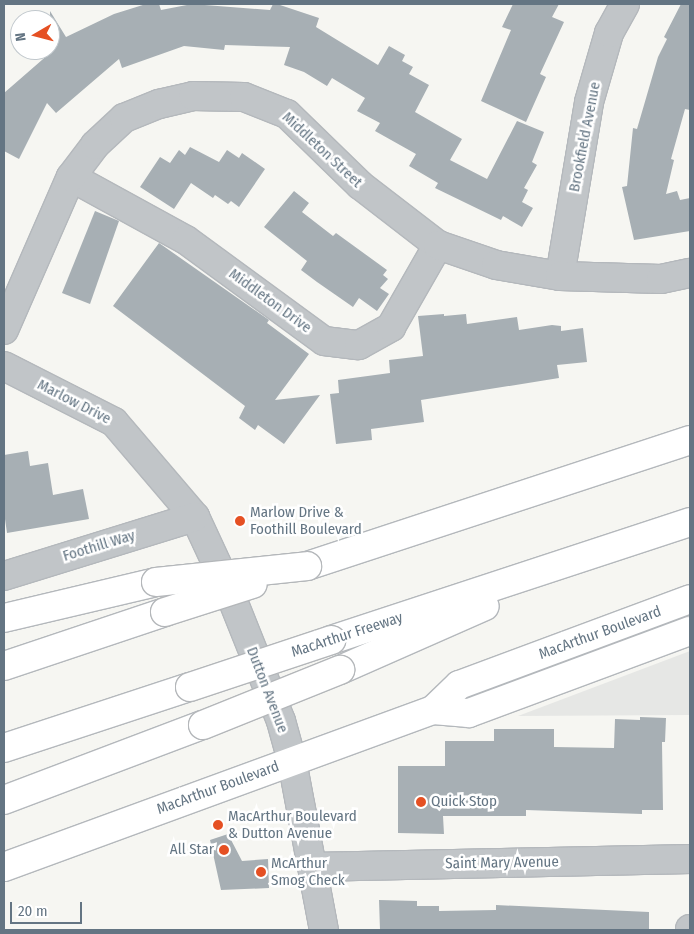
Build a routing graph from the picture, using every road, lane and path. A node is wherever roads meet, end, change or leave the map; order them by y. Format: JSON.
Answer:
{"nodes":[{"id":1,"x":625,"y":4,"type":"edge"},
{"id":2,"x":71,"y":177,"type":"junction"},
{"id":3,"x":438,"y":245,"type":"junction"},
{"id":4,"x":690,"y":273,"type":"edge"},
{"id":5,"x":560,"y":276,"type":"junction"},
{"id":6,"x":4,"y":330,"type":"edge"},
{"id":7,"x":4,"y":366,"type":"edge"},
{"id":8,"x":690,"y":425,"type":"edge"},
{"id":9,"x":690,"y":440,"type":"edge"},
{"id":10,"x":611,"y":466,"type":"junction"},
{"id":11,"x":195,"y":517,"type":"junction"},
{"id":12,"x":690,"y":522,"type":"edge"},
{"id":13,"x":633,"y":541,"type":"junction"},
{"id":14,"x":307,"y":566,"type":"junction"},
{"id":15,"x":4,"y":576,"type":"edge"},
{"id":16,"x":690,"y":599,"type":"edge"},
{"id":17,"x":4,"y":618,"type":"edge"},
{"id":18,"x":690,"y":631,"type":"edge"},
{"id":19,"x":4,"y":666,"type":"edge"},
{"id":20,"x":433,"y":710,"type":"junction"},
{"id":21,"x":4,"y":748,"type":"edge"},
{"id":22,"x":292,"y":761,"type":"junction"},
{"id":23,"x":4,"y":800,"type":"edge"},
{"id":24,"x":690,"y":859,"type":"edge"},
{"id":25,"x":4,"y":867,"type":"edge"},
{"id":26,"x":313,"y":867,"type":"junction"},
{"id":27,"x":324,"y":930,"type":"edge"}],
"edges":[{"from":1,"to":5,"type":"street","name":"Brookfield Avenue"},
{"from":2,"to":3,"type":"street","name":"Middleton Street"},
{"from":2,"to":3,"type":"street","name":"Middleton Drive"},
{"from":2,"to":6,"type":"street","name":"Middleton Street"},
{"from":3,"to":5,"type":"street","name":"Middleton Street"},
{"from":4,"to":5,"type":"street","name":"Middleton Street"},
{"from":7,"to":11,"type":"street","name":"Marlow Drive"},
{"from":8,"to":10,"type":"main road"},
{"from":9,"to":10,"type":"main road"},
{"from":10,"to":14,"type":"main road"},
{"from":11,"to":15,"type":"street","name":"Foothill Way"},
{"from":11,"to":22,"type":"street","name":"Dutton Avenue"},
{"from":12,"to":13,"type":"main road","name":"MacArthur Freeway"},
{"from":13,"to":21,"type":"main road","name":"MacArthur Freeway","bridge":true},
{"from":13,"to":23,"type":"main road","bridge":true},
{"from":14,"to":17,"type":"main road","bridge":true},
{"from":14,"to":19,"type":"main road","bridge":true},
{"from":16,"to":20,"type":"main road","name":"MacArthur Boulevard"},
{"from":18,"to":20,"type":"main road","name":"MacArthur Boulevard"},
{"from":20,"to":22,"type":"main road","name":"MacArthur Boulevard"},
{"from":22,"to":25,"type":"main road","name":"MacArthur Boulevard"},
{"from":22,"to":26,"type":"street","name":"Dutton Avenue"},
{"from":24,"to":26,"type":"street","name":"Saint Mary Avenue"},
{"from":26,"to":27,"type":"street","name":"Dutton Avenue"}]}
